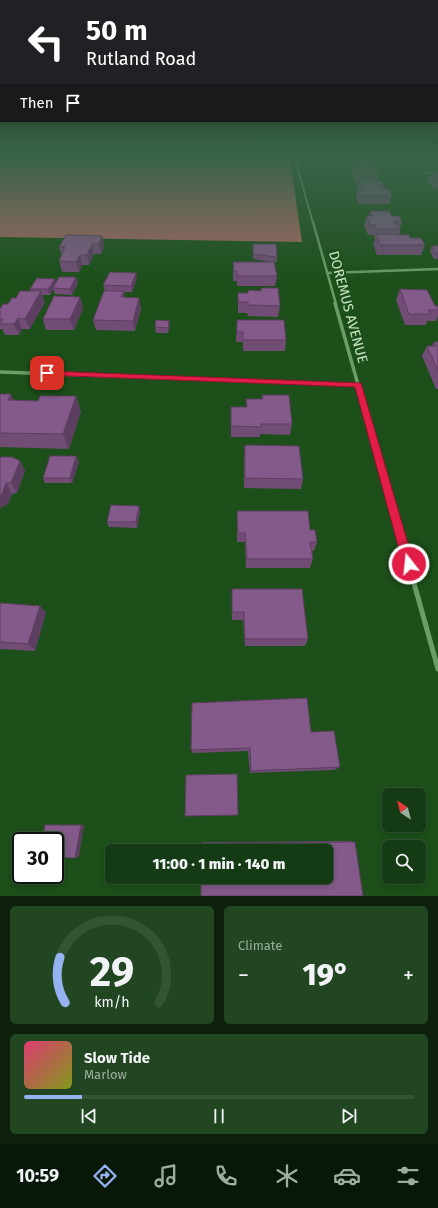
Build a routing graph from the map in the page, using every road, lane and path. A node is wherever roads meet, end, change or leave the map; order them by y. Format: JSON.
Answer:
{"nodes":[{"id":1,"x":307,"y":201,"type":"edge"},
{"id":2,"x":438,"y":269,"type":"edge"},
{"id":3,"x":327,"y":273,"type":"junction"},
{"id":4,"x":0,"y":372,"type":"edge"},
{"id":5,"x":358,"y":385,"type":"junction"},
{"id":6,"x":438,"y":669,"type":"edge"}],
"edges":[{"from":1,"to":3,"type":"street","name":"DOREMUS AVENUE"},
{"from":2,"to":3,"type":"street"},
{"from":3,"to":5,"type":"street","name":"DOREMUS AVENUE"},
{"from":4,"to":5,"type":"street"},
{"from":5,"to":6,"type":"street","name":"DOREMUS AVENUE"}]}
